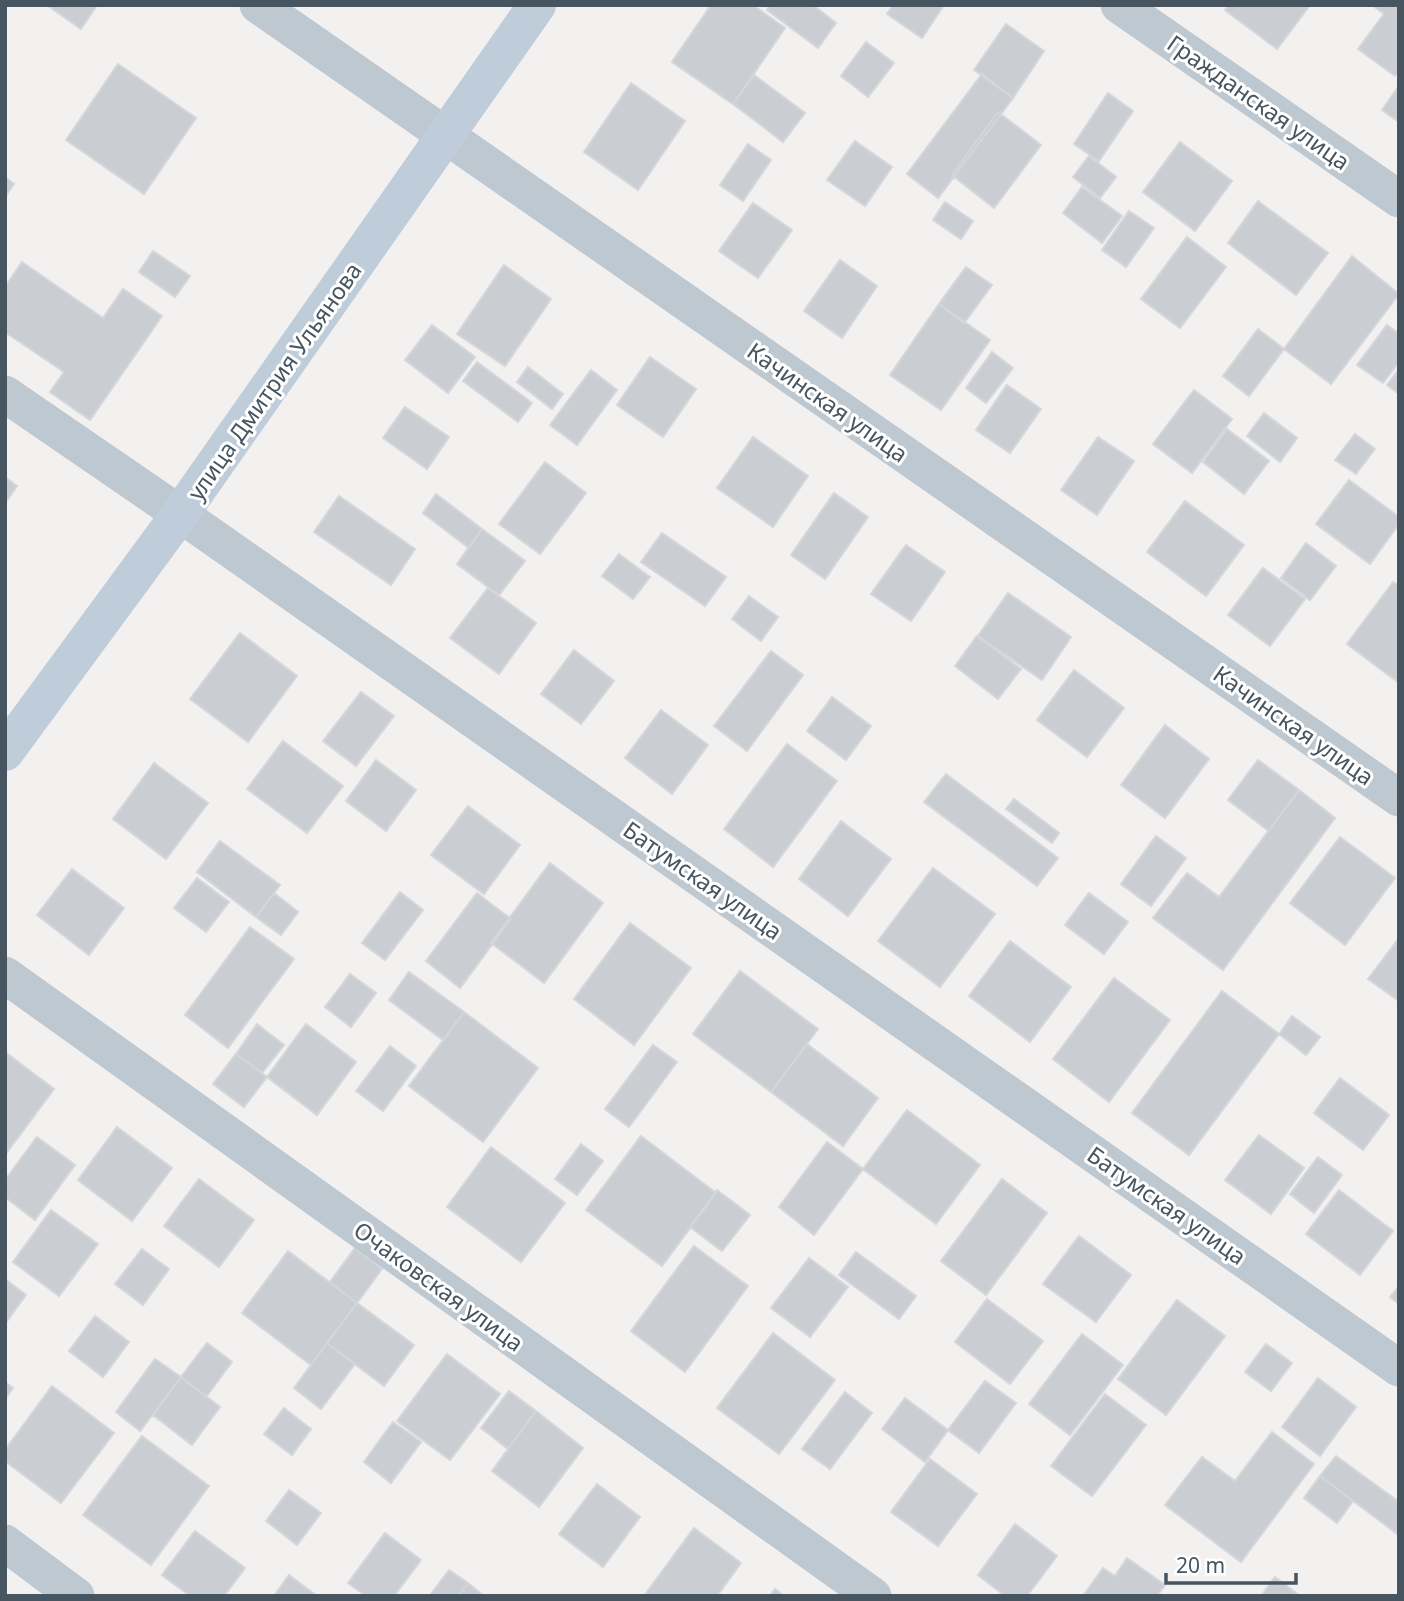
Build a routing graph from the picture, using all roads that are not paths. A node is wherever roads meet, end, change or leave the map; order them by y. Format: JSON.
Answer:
{"nodes":[{"id":1,"x":258,"y":5,"type":"edge"},
{"id":2,"x":537,"y":5,"type":"edge"},
{"id":3,"x":1119,"y":5,"type":"edge"},
{"id":4,"x":446,"y":138,"type":"junction"},
{"id":5,"x":1399,"y":199,"type":"edge"},
{"id":6,"x":5,"y":394,"type":"edge"},
{"id":7,"x":180,"y":514,"type":"junction"},
{"id":8,"x":5,"y":752,"type":"edge"},
{"id":9,"x":1399,"y":798,"type":"edge"},
{"id":10,"x":5,"y":975,"type":"edge"},
{"id":11,"x":1399,"y":1368,"type":"edge"},
{"id":12,"x":5,"y":1543,"type":"edge"},
{"id":13,"x":76,"y":1596,"type":"edge"},
{"id":14,"x":873,"y":1596,"type":"edge"}],
"edges":[{"from":1,"to":4,"type":"street","name":"Качинская улица"},
{"from":2,"to":4,"type":"main road","name":"улица Дмитрия Ульянова"},
{"from":3,"to":5,"type":"street","name":"Гражданская улица"},
{"from":4,"to":7,"type":"main road","name":"улица Дмитрия Ульянова"},
{"from":4,"to":9,"type":"street","name":"Качинская улица"},
{"from":6,"to":7,"type":"street","name":"Батумская улица"},
{"from":7,"to":8,"type":"main road","name":"улица Дмитрия Ульянова"},
{"from":7,"to":11,"type":"street","name":"Батумская улица"},
{"from":10,"to":14,"type":"street","name":"Очаковская улица"},
{"from":12,"to":13,"type":"street"}]}
